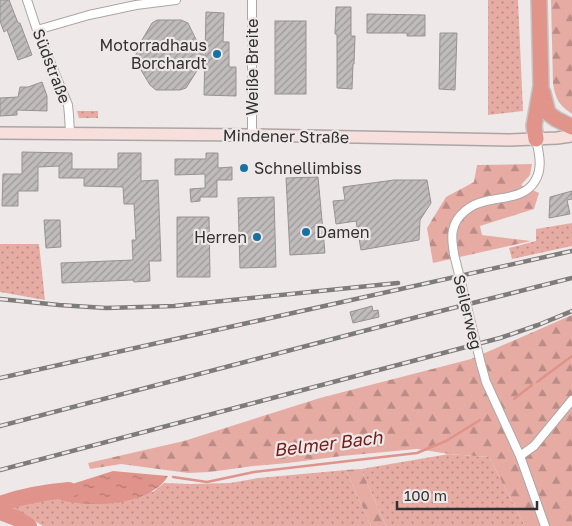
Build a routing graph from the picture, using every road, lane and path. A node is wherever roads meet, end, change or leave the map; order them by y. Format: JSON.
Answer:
{"nodes":[{"id":1,"x":27,"y":0,"type":"edge"},
{"id":2,"x":176,"y":0,"type":"edge"},
{"id":3,"x":252,"y":0,"type":"edge"},
{"id":4,"x":539,"y":0,"type":"edge"},
{"id":5,"x":37,"y":30,"type":"junction"},
{"id":6,"x":541,"y":86,"type":"junction"},
{"id":7,"x":548,"y":113,"type":"junction"},
{"id":8,"x":572,"y":127,"type":"edge"},
{"id":9,"x":0,"y":133,"type":"edge"},
{"id":10,"x":70,"y":133,"type":"junction"},
{"id":11,"x":252,"y":135,"type":"junction"},
{"id":12,"x":572,"y":136,"type":"edge"},
{"id":13,"x":536,"y":139,"type":"junction"},
{"id":14,"x":572,"y":400,"type":"edge"},
{"id":15,"x":520,"y":456,"type":"junction"},
{"id":16,"x":544,"y":526,"type":"edge"}],
"edges":[{"from":1,"to":5,"type":"street","name":"Südstraße"},
{"from":2,"to":5,"type":"street"},
{"from":3,"to":11,"type":"street","name":"Weiße Breite"},
{"from":4,"to":6,"type":"highway"},
{"from":5,"to":10,"type":"street","name":"Südstraße"},
{"from":6,"to":7,"type":"highway"},
{"from":6,"to":13,"type":"highway"},
{"from":7,"to":8,"type":"highway"},
{"from":7,"to":13,"type":"highway"},
{"from":9,"to":10,"type":"main road","name":"Mindener Straße"},
{"from":10,"to":11,"type":"main road","name":"Mindener Straße"},
{"from":11,"to":13,"type":"main road","name":"Mindener Straße"},
{"from":12,"to":13,"type":"main road","name":"Mindener Straße"},
{"from":13,"to":15,"type":"street","name":"Seilerweg","bridge":true},
{"from":14,"to":15,"type":"street"},
{"from":15,"to":16,"type":"street","name":"Seilerweg"}]}
